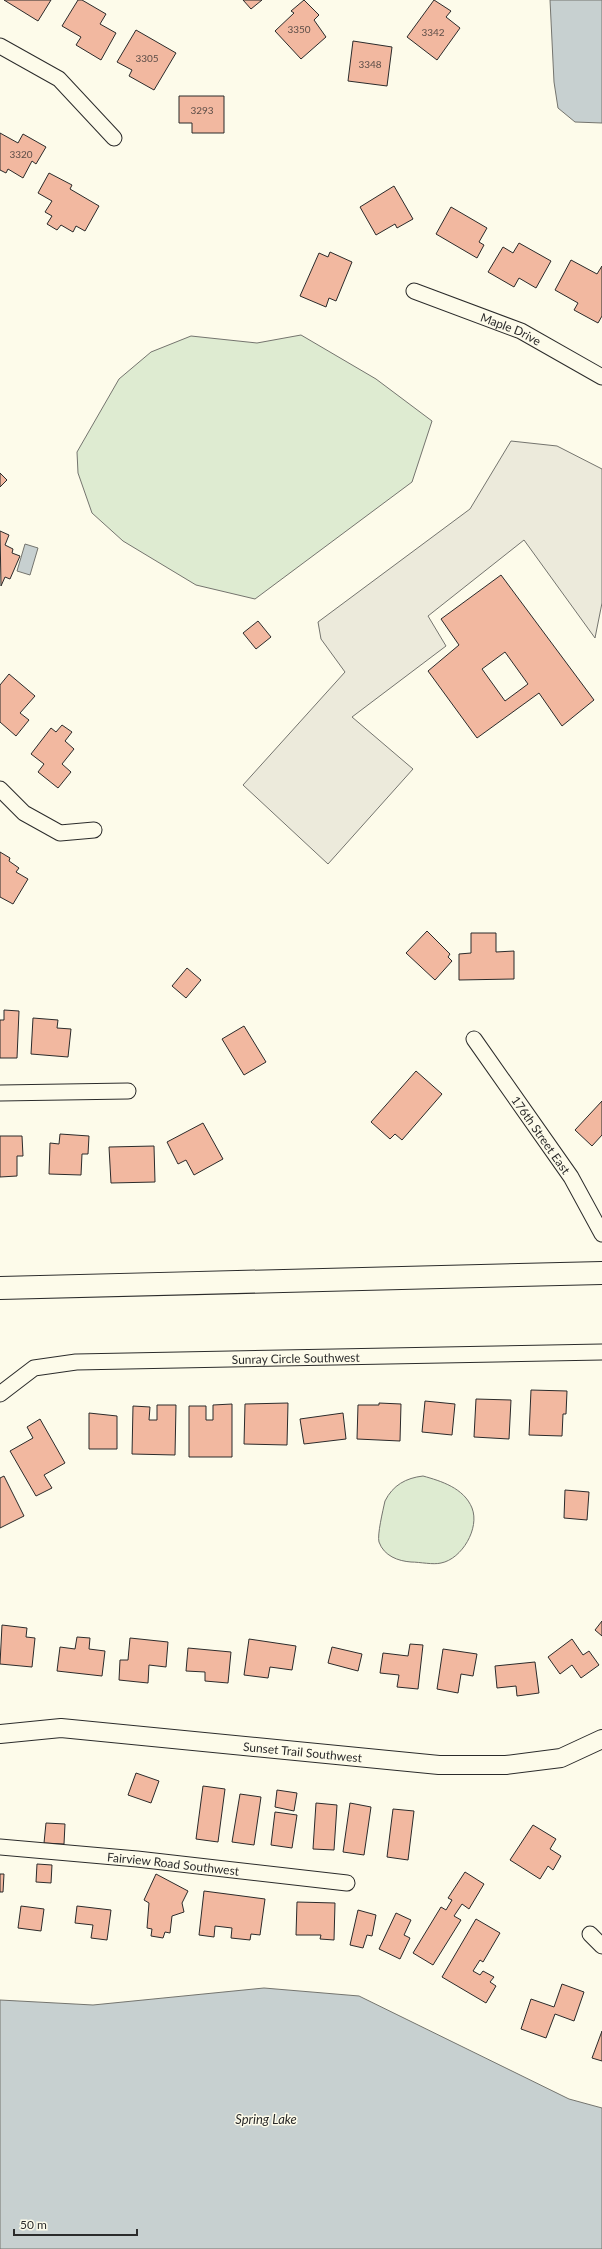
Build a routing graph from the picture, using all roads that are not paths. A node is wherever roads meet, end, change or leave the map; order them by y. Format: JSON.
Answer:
{"nodes":[{"id":1,"x":0,"y":46,"type":"edge"},
{"id":2,"x":114,"y":138,"type":"dead end"},
{"id":3,"x":414,"y":292,"type":"dead end"},
{"id":4,"x":602,"y":377,"type":"edge"},
{"id":5,"x":0,"y":789,"type":"edge"},
{"id":6,"x":94,"y":830,"type":"dead end"},
{"id":7,"x":474,"y":1039,"type":"dead end"},
{"id":8,"x":128,"y":1091,"type":"dead end"},
{"id":9,"x":0,"y":1093,"type":"edge"},
{"id":10,"x":602,"y":1234,"type":"edge"},
{"id":11,"x":602,"y":1273,"type":"edge"},
{"id":12,"x":0,"y":1288,"type":"edge"},
{"id":13,"x":602,"y":1352,"type":"edge"},
{"id":14,"x":0,"y":1394,"type":"edge"},
{"id":15,"x":0,"y":1734,"type":"edge"},
{"id":16,"x":602,"y":1739,"type":"edge"},
{"id":17,"x":0,"y":1847,"type":"edge"},
{"id":18,"x":347,"y":1883,"type":"dead end"},
{"id":19,"x":590,"y":1934,"type":"dead end"},
{"id":20,"x":602,"y":1946,"type":"edge"}],
"edges":[{"from":1,"to":2,"type":"street"},
{"from":3,"to":4,"type":"street","name":"Maple Drive"},
{"from":5,"to":6,"type":"street"},
{"from":7,"to":10,"type":"street","name":"176th Street East"},
{"from":8,"to":9,"type":"street"},
{"from":11,"to":12,"type":"main road"},
{"from":13,"to":14,"type":"street","name":"Sunray Circle Southwest"},
{"from":15,"to":16,"type":"street","name":"Sunset Trail Southwest"},
{"from":17,"to":18,"type":"street","name":"Fairview Road Southwest"},
{"from":19,"to":20,"type":"street"}]}
